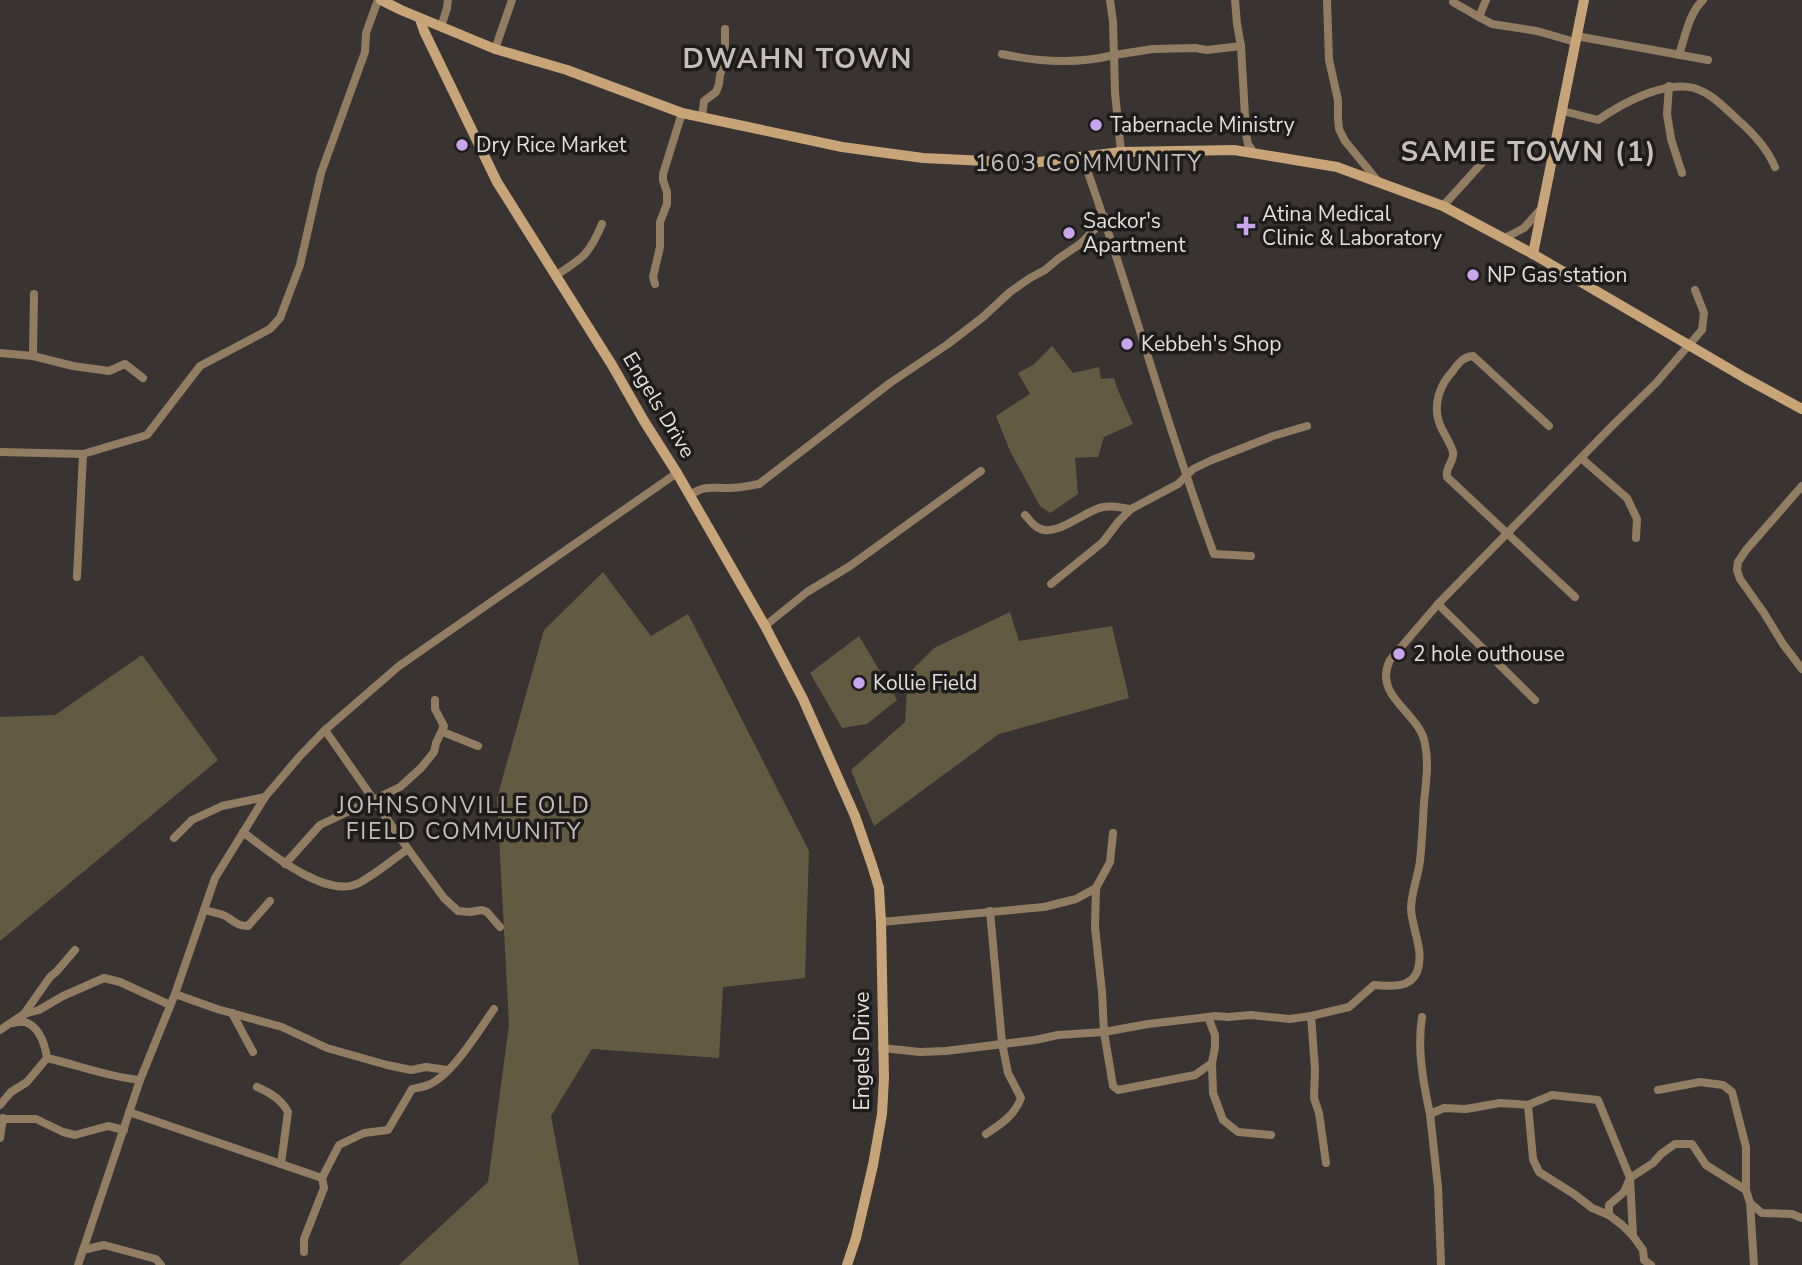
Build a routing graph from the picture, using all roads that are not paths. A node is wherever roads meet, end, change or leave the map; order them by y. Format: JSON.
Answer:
{"nodes":[{"id":1,"x":380,"y":0,"type":"edge"},
{"id":2,"x":448,"y":0,"type":"edge"},
{"id":3,"x":512,"y":0,"type":"edge"},
{"id":4,"x":1110,"y":0,"type":"edge"},
{"id":5,"x":1235,"y":0,"type":"edge"},
{"id":6,"x":1327,"y":0,"type":"edge"},
{"id":7,"x":1486,"y":0,"type":"edge"},
{"id":8,"x":1584,"y":0,"type":"edge"},
{"id":9,"x":1703,"y":0,"type":"edge"},
{"id":10,"x":1453,"y":2,"type":"dead end"},
{"id":11,"x":1479,"y":17,"type":"junction"},
{"id":12,"x":420,"y":19,"type":"junction"},
{"id":13,"x":441,"y":27,"type":"junction"},
{"id":14,"x":724,"y":29,"type":"dead end"},
{"id":15,"x":1575,"y":39,"type":"junction"},
{"id":16,"x":1241,"y":47,"type":"junction"},
{"id":17,"x":495,"y":49,"type":"junction"},
{"id":18,"x":1002,"y":54,"type":"dead end"},
{"id":19,"x":1114,"y":55,"type":"junction"},
{"id":20,"x":1679,"y":55,"type":"junction"},
{"id":21,"x":1708,"y":60,"type":"dead end"},
{"id":22,"x":1669,"y":86,"type":"junction"},
{"id":23,"x":1563,"y":111,"type":"junction"},
{"id":24,"x":682,"y":113,"type":"junction"},
{"id":25,"x":702,"y":118,"type":"junction"},
{"id":26,"x":1121,"y":152,"type":"junction"},
{"id":27,"x":1254,"y":153,"type":"junction"},
{"id":28,"x":1491,"y":153,"type":"dead end"},
{"id":29,"x":1082,"y":156,"type":"junction"},
{"id":30,"x":1775,"y":167,"type":"dead end"},
{"id":31,"x":1682,"y":173,"type":"dead end"},
{"id":32,"x":1377,"y":180,"type":"junction"},
{"id":33,"x":1443,"y":206,"type":"junction"},
{"id":34,"x":1543,"y":207,"type":"junction"},
{"id":35,"x":1104,"y":216,"type":"junction"},
{"id":36,"x":603,"y":224,"type":"dead end"},
{"id":37,"x":1503,"y":239,"type":"junction"},
{"id":38,"x":1533,"y":254,"type":"junction"},
{"id":39,"x":555,"y":276,"type":"junction"},
{"id":40,"x":655,"y":284,"type":"dead end"},
{"id":41,"x":1695,"y":290,"type":"dead end"},
{"id":42,"x":34,"y":294,"type":"dead end"},
{"id":43,"x":1689,"y":345,"type":"junction"},
{"id":44,"x":0,"y":353,"type":"edge"},
{"id":45,"x":33,"y":356,"type":"junction"},
{"id":46,"x":143,"y":378,"type":"dead end"},
{"id":47,"x":1802,"y":409,"type":"edge"},
{"id":48,"x":1307,"y":426,"type":"dead end"},
{"id":49,"x":1549,"y":426,"type":"dead end"},
{"id":50,"x":0,"y":452,"type":"edge"},
{"id":51,"x":83,"y":454,"type":"junction"},
{"id":52,"x":1581,"y":458,"type":"junction"},
{"id":53,"x":981,"y":471,"type":"dead end"},
{"id":54,"x":677,"y":473,"type":"junction"},
{"id":55,"x":1186,"y":477,"type":"junction"},
{"id":56,"x":1802,"y":486,"type":"edge"},
{"id":57,"x":690,"y":495,"type":"junction"},
{"id":58,"x":1131,"y":509,"type":"junction"},
{"id":59,"x":1025,"y":515,"type":"dead end"},
{"id":60,"x":1507,"y":535,"type":"junction"},
{"id":61,"x":1636,"y":538,"type":"dead end"},
{"id":62,"x":1251,"y":556,"type":"dead end"},
{"id":63,"x":77,"y":577,"type":"dead end"},
{"id":64,"x":1051,"y":584,"type":"dead end"},
{"id":65,"x":1575,"y":597,"type":"dead end"},
{"id":66,"x":1438,"y":604,"type":"junction"},
{"id":67,"x":765,"y":626,"type":"junction"},
{"id":68,"x":1802,"y":669,"type":"edge"},
{"id":69,"x":435,"y":700,"type":"dead end"},
{"id":70,"x":1535,"y":700,"type":"dead end"},
{"id":71,"x":325,"y":730,"type":"junction"},
{"id":72,"x":443,"y":732,"type":"junction"},
{"id":73,"x":478,"y":746,"type":"dead end"},
{"id":74,"x":265,"y":797,"type":"junction"},
{"id":75,"x":374,"y":799,"type":"junction"},
{"id":76,"x":243,"y":832,"type":"junction"},
{"id":77,"x":1113,"y":833,"type":"dead end"},
{"id":78,"x":174,"y":838,"type":"dead end"},
{"id":79,"x":408,"y":849,"type":"junction"},
{"id":80,"x":285,"y":864,"type":"junction"},
{"id":81,"x":1096,"y":888,"type":"junction"},
{"id":82,"x":270,"y":901,"type":"dead end"},
{"id":83,"x":204,"y":910,"type":"junction"},
{"id":84,"x":990,"y":911,"type":"junction"},
{"id":85,"x":881,"y":922,"type":"junction"},
{"id":86,"x":500,"y":927,"type":"dead end"},
{"id":87,"x":75,"y":950,"type":"dead end"},
{"id":88,"x":175,"y":994,"type":"junction"},
{"id":89,"x":170,"y":1005,"type":"junction"},
{"id":90,"x":494,"y":1009,"type":"dead end"},
{"id":91,"x":24,"y":1013,"type":"junction"},
{"id":92,"x":232,"y":1013,"type":"junction"},
{"id":93,"x":1311,"y":1016,"type":"junction"},
{"id":94,"x":1208,"y":1017,"type":"junction"},
{"id":95,"x":1422,"y":1017,"type":"dead end"},
{"id":96,"x":11,"y":1023,"type":"junction"},
{"id":97,"x":0,"y":1030,"type":"edge"},
{"id":98,"x":1104,"y":1031,"type":"junction"},
{"id":99,"x":1002,"y":1044,"type":"junction"},
{"id":100,"x":882,"y":1048,"type":"junction"},
{"id":101,"x":253,"y":1052,"type":"dead end"},
{"id":102,"x":47,"y":1058,"type":"junction"},
{"id":103,"x":1212,"y":1063,"type":"junction"},
{"id":104,"x":447,"y":1070,"type":"junction"},
{"id":105,"x":140,"y":1080,"type":"junction"},
{"id":106,"x":257,"y":1087,"type":"dead end"},
{"id":107,"x":1658,"y":1090,"type":"dead end"},
{"id":108,"x":0,"y":1105,"type":"edge"},
{"id":109,"x":1528,"y":1105,"type":"junction"},
{"id":110,"x":129,"y":1112,"type":"junction"},
{"id":111,"x":1430,"y":1114,"type":"junction"},
{"id":112,"x":1,"y":1119,"type":"edge"},
{"id":113,"x":124,"y":1130,"type":"junction"},
{"id":114,"x":986,"y":1134,"type":"dead end"},
{"id":115,"x":1271,"y":1135,"type":"dead end"},
{"id":116,"x":0,"y":1138,"type":"edge"},
{"id":117,"x":1326,"y":1163,"type":"dead end"},
{"id":118,"x":281,"y":1164,"type":"junction"},
{"id":119,"x":322,"y":1178,"type":"junction"},
{"id":120,"x":1630,"y":1178,"type":"junction"},
{"id":121,"x":1746,"y":1190,"type":"junction"},
{"id":122,"x":1751,"y":1203,"type":"junction"},
{"id":123,"x":1609,"y":1215,"type":"junction"},
{"id":124,"x":1802,"y":1218,"type":"edge"},
{"id":125,"x":1633,"y":1236,"type":"junction"},
{"id":126,"x":83,"y":1250,"type":"junction"},
{"id":127,"x":303,"y":1252,"type":"dead end"},
{"id":128,"x":1647,"y":1263,"type":"edge"},
{"id":129,"x":78,"y":1265,"type":"edge"},
{"id":130,"x":161,"y":1265,"type":"edge"},
{"id":131,"x":847,"y":1265,"type":"edge"},
{"id":132,"x":1441,"y":1265,"type":"edge"},
{"id":133,"x":1754,"y":1265,"type":"edge"}],
"edges":[{"from":1,"to":12,"type":"street"},
{"from":1,"to":51,"type":"street"},
{"from":2,"to":13,"type":"street"},
{"from":3,"to":17,"type":"street"},
{"from":4,"to":19,"type":"street"},
{"from":5,"to":16,"type":"street"},
{"from":6,"to":32,"type":"street"},
{"from":7,"to":11,"type":"street"},
{"from":8,"to":15,"type":"street"},
{"from":9,"to":20,"type":"street"},
{"from":10,"to":11,"type":"street"},
{"from":11,"to":15,"type":"street"},
{"from":12,"to":13,"type":"street"},
{"from":12,"to":39,"type":"street","name":"Engels Drive"},
{"from":13,"to":17,"type":"street"},
{"from":14,"to":25,"type":"street"},
{"from":15,"to":20,"type":"street"},
{"from":15,"to":23,"type":"street"},
{"from":16,"to":19,"type":"street"},
{"from":16,"to":27,"type":"street"},
{"from":17,"to":24,"type":"street"},
{"from":18,"to":19,"type":"street"},
{"from":19,"to":26,"type":"street"},
{"from":20,"to":21,"type":"street"},
{"from":22,"to":23,"type":"street"},
{"from":22,"to":30,"type":"street"},
{"from":22,"to":31,"type":"street"},
{"from":23,"to":34,"type":"street"},
{"from":24,"to":25,"type":"street"},
{"from":24,"to":40,"type":"street"},
{"from":25,"to":29,"type":"street"},
{"from":26,"to":27,"type":"street"},
{"from":26,"to":29,"type":"street"},
{"from":27,"to":32,"type":"street"},
{"from":28,"to":33,"type":"street"},
{"from":29,"to":35,"type":"street"},
{"from":32,"to":33,"type":"street"},
{"from":33,"to":37,"type":"street"},
{"from":34,"to":37,"type":"street"},
{"from":34,"to":38,"type":"street"},
{"from":35,"to":55,"type":"street"},
{"from":35,"to":57,"type":"street"},
{"from":36,"to":39,"type":"street"},
{"from":37,"to":38,"type":"street"},
{"from":38,"to":43,"type":"street"},
{"from":39,"to":54,"type":"street","name":"Engels Drive"},
{"from":41,"to":43,"type":"street"},
{"from":42,"to":45,"type":"street"},
{"from":43,"to":47,"type":"street"},
{"from":43,"to":52,"type":"street"},
{"from":44,"to":45,"type":"street"},
{"from":45,"to":46,"type":"street"},
{"from":48,"to":55,"type":"street"},
{"from":49,"to":60,"type":"street"},
{"from":50,"to":51,"type":"street"},
{"from":51,"to":63,"type":"street"},
{"from":52,"to":60,"type":"street"},
{"from":52,"to":61,"type":"street"},
{"from":53,"to":67,"type":"street"},
{"from":54,"to":57,"type":"street","name":"Engels Drive"},
{"from":54,"to":71,"type":"street"},
{"from":55,"to":58,"type":"street"},
{"from":55,"to":62,"type":"street"},
{"from":56,"to":68,"type":"street"},
{"from":57,"to":67,"type":"street","name":"Engels Drive"},
{"from":58,"to":59,"type":"street"},
{"from":58,"to":64,"type":"street"},
{"from":60,"to":65,"type":"street"},
{"from":60,"to":66,"type":"street"},
{"from":66,"to":70,"type":"street"},
{"from":66,"to":93,"type":"street"},
{"from":67,"to":85,"type":"street","name":"Engels Drive"},
{"from":69,"to":72,"type":"street"},
{"from":71,"to":74,"type":"street"},
{"from":71,"to":75,"type":"street"},
{"from":72,"to":73,"type":"street"},
{"from":72,"to":75,"type":"street"},
{"from":74,"to":76,"type":"street"},
{"from":74,"to":78,"type":"street"},
{"from":75,"to":79,"type":"street"},
{"from":75,"to":80,"type":"street"},
{"from":76,"to":80,"type":"street"},
{"from":76,"to":83,"type":"street"},
{"from":77,"to":81,"type":"street"},
{"from":79,"to":80,"type":"street"},
{"from":79,"to":86,"type":"street"},
{"from":81,"to":84,"type":"street"},
{"from":81,"to":98,"type":"street"},
{"from":82,"to":83,"type":"street"},
{"from":83,"to":88,"type":"street"},
{"from":84,"to":85,"type":"street"},
{"from":84,"to":99,"type":"street"},
{"from":85,"to":100,"type":"street","name":"Engels Drive"},
{"from":87,"to":91,"type":"street"},
{"from":88,"to":89,"type":"street"},
{"from":88,"to":92,"type":"street"},
{"from":89,"to":91,"type":"street"},
{"from":89,"to":105,"type":"street"},
{"from":90,"to":104,"type":"street"},
{"from":91,"to":96,"type":"street"},
{"from":92,"to":101,"type":"street"},
{"from":92,"to":104,"type":"street"},
{"from":93,"to":94,"type":"street"},
{"from":93,"to":117,"type":"street"},
{"from":94,"to":98,"type":"street"},
{"from":94,"to":103,"type":"street"},
{"from":95,"to":111,"type":"street"},
{"from":96,"to":97,"type":"street"},
{"from":96,"to":102,"type":"street"},
{"from":98,"to":99,"type":"street"},
{"from":98,"to":103,"type":"street"},
{"from":99,"to":100,"type":"street"},
{"from":99,"to":114,"type":"street"},
{"from":100,"to":131,"type":"street","name":"Engels Drive"},
{"from":102,"to":105,"type":"street"},
{"from":102,"to":108,"type":"street"},
{"from":103,"to":115,"type":"street"},
{"from":104,"to":119,"type":"street"},
{"from":105,"to":110,"type":"street"},
{"from":106,"to":118,"type":"street"},
{"from":107,"to":121,"type":"street"},
{"from":109,"to":111,"type":"street"},
{"from":109,"to":120,"type":"street"},
{"from":109,"to":123,"type":"street"},
{"from":110,"to":113,"type":"street"},
{"from":110,"to":118,"type":"street"},
{"from":111,"to":132,"type":"street"},
{"from":112,"to":113,"type":"street"},
{"from":112,"to":116,"type":"street"},
{"from":113,"to":126,"type":"street"},
{"from":118,"to":119,"type":"street"},
{"from":119,"to":127,"type":"street"},
{"from":120,"to":121,"type":"street"},
{"from":120,"to":123,"type":"street"},
{"from":120,"to":125,"type":"street"},
{"from":121,"to":122,"type":"street"},
{"from":122,"to":124,"type":"street"},
{"from":122,"to":133,"type":"street"},
{"from":123,"to":125,"type":"street"},
{"from":125,"to":128,"type":"street"},
{"from":126,"to":129,"type":"street"},
{"from":126,"to":130,"type":"street"}]}
